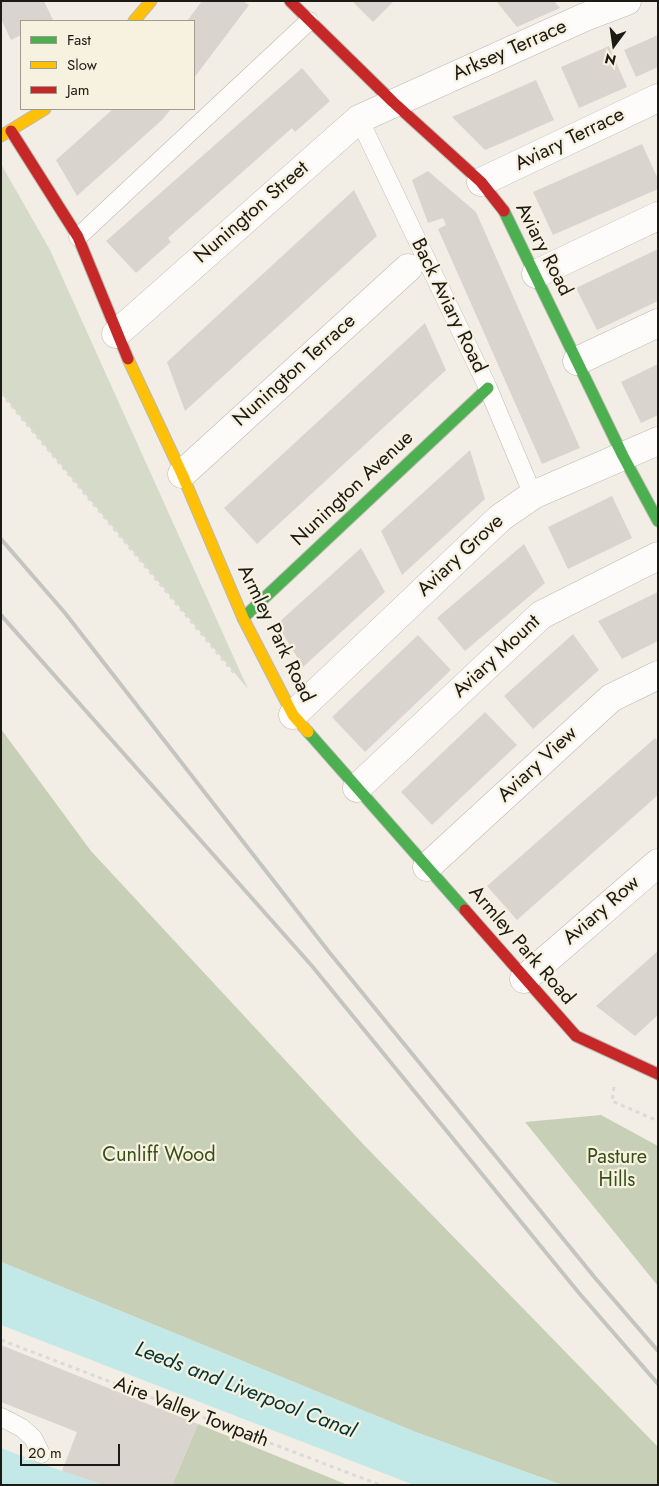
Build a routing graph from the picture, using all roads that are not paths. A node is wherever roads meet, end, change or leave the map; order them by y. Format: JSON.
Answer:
{"nodes":[{"id":1,"x":151,"y":1,"type":"edge"},
{"id":2,"x":290,"y":1,"type":"edge"},
{"id":3,"x":627,"y":1,"type":"edge"},
{"id":4,"x":582,"y":9,"type":"edge"},
{"id":5,"x":135,"y":20,"type":"edge"},
{"id":6,"x":309,"y":21,"type":"junction"},
{"id":7,"x":658,"y":98,"type":"edge"},
{"id":8,"x":393,"y":102,"type":"junction"},
{"id":9,"x":44,"y":110,"type":"edge"},
{"id":10,"x":359,"y":118,"type":"junction"},
{"id":11,"x":6,"y":134,"type":"edge"},
{"id":12,"x":481,"y":182,"type":"junction"},
{"id":13,"x":658,"y":216,"type":"edge"},
{"id":14,"x":78,"y":237,"type":"junction"},
{"id":15,"x":408,"y":268,"type":"dead end"},
{"id":16,"x":536,"y":274,"type":"junction"},
{"id":17,"x":658,"y":323,"type":"edge"},
{"id":18,"x":116,"y":334,"type":"junction"},
{"id":19,"x":577,"y":361,"type":"junction"},
{"id":20,"x":488,"y":388,"type":"junction"},
{"id":21,"x":658,"y":441,"type":"edge"},
{"id":22,"x":623,"y":456,"type":"junction"},
{"id":23,"x":182,"y":474,"type":"junction"},
{"id":24,"x":533,"y":495,"type":"junction"},
{"id":25,"x":658,"y":521,"type":"edge"},
{"id":26,"x":658,"y":556,"type":"edge"},
{"id":27,"x":243,"y":618,"type":"junction"},
{"id":28,"x":658,"y":675,"type":"edge"},
{"id":29,"x":293,"y":715,"type":"junction"},
{"id":30,"x":357,"y":788,"type":"junction"},
{"id":31,"x":658,"y":863,"type":"edge"},
{"id":32,"x":427,"y":867,"type":"junction"},
{"id":33,"x":524,"y":979,"type":"junction"},
{"id":34,"x":658,"y":1074,"type":"edge"},
{"id":35,"x":1,"y":1417,"type":"edge"},
{"id":36,"x":41,"y":1454,"type":"dead end"}],
"edges":[{"from":1,"to":5,"type":"street"},
{"from":2,"to":6,"type":"street","name":"Aviary Road"},
{"from":3,"to":4,"type":"street","name":"Arksey Terrace"},
{"from":4,"to":8,"type":"street","name":"Arksey Terrace"},
{"from":6,"to":8,"type":"street","name":"Aviary Road"},
{"from":6,"to":14,"type":"lane"},
{"from":7,"to":12,"type":"street","name":"Aviary Terrace"},
{"from":8,"to":10,"type":"street","name":"Nunington Street"},
{"from":8,"to":12,"type":"street","name":"Aviary Road"},
{"from":9,"to":11,"type":"street"},
{"from":10,"to":18,"type":"street","name":"Nunington Street"},
{"from":10,"to":20,"type":"lane","name":"Back Aviary Road"},
{"from":11,"to":14,"type":"street","name":"Armley Park Road"},
{"from":12,"to":16,"type":"street","name":"Aviary Road"},
{"from":13,"to":16,"type":"street"},
{"from":14,"to":18,"type":"street","name":"Armley Park Road"},
{"from":15,"to":23,"type":"street","name":"Nunington Terrace"},
{"from":16,"to":19,"type":"street","name":"Aviary Road"},
{"from":17,"to":19,"type":"street"},
{"from":18,"to":23,"type":"street","name":"Armley Park Road"},
{"from":19,"to":22,"type":"street","name":"Aviary Road"},
{"from":20,"to":24,"type":"lane","name":"Back Aviary Road"},
{"from":20,"to":27,"type":"street","name":"Nunington Avenue"},
{"from":21,"to":22,"type":"street","name":"Aviary Grove"},
{"from":22,"to":24,"type":"street","name":"Aviary Grove"},
{"from":22,"to":25,"type":"street","name":"Aviary Road"},
{"from":23,"to":27,"type":"street","name":"Armley Park Road"},
{"from":24,"to":29,"type":"street","name":"Aviary Grove"},
{"from":26,"to":30,"type":"street","name":"Aviary Mount"},
{"from":27,"to":29,"type":"street","name":"Armley Park Road"},
{"from":28,"to":32,"type":"street","name":"Aviary View"},
{"from":29,"to":30,"type":"street","name":"Armley Park Road"},
{"from":30,"to":32,"type":"street","name":"Armley Park Road"},
{"from":31,"to":33,"type":"street","name":"Aviary Row"},
{"from":32,"to":33,"type":"street","name":"Armley Park Road"},
{"from":33,"to":34,"type":"street","name":"Armley Park Road"},
{"from":35,"to":36,"type":"lane"}]}
